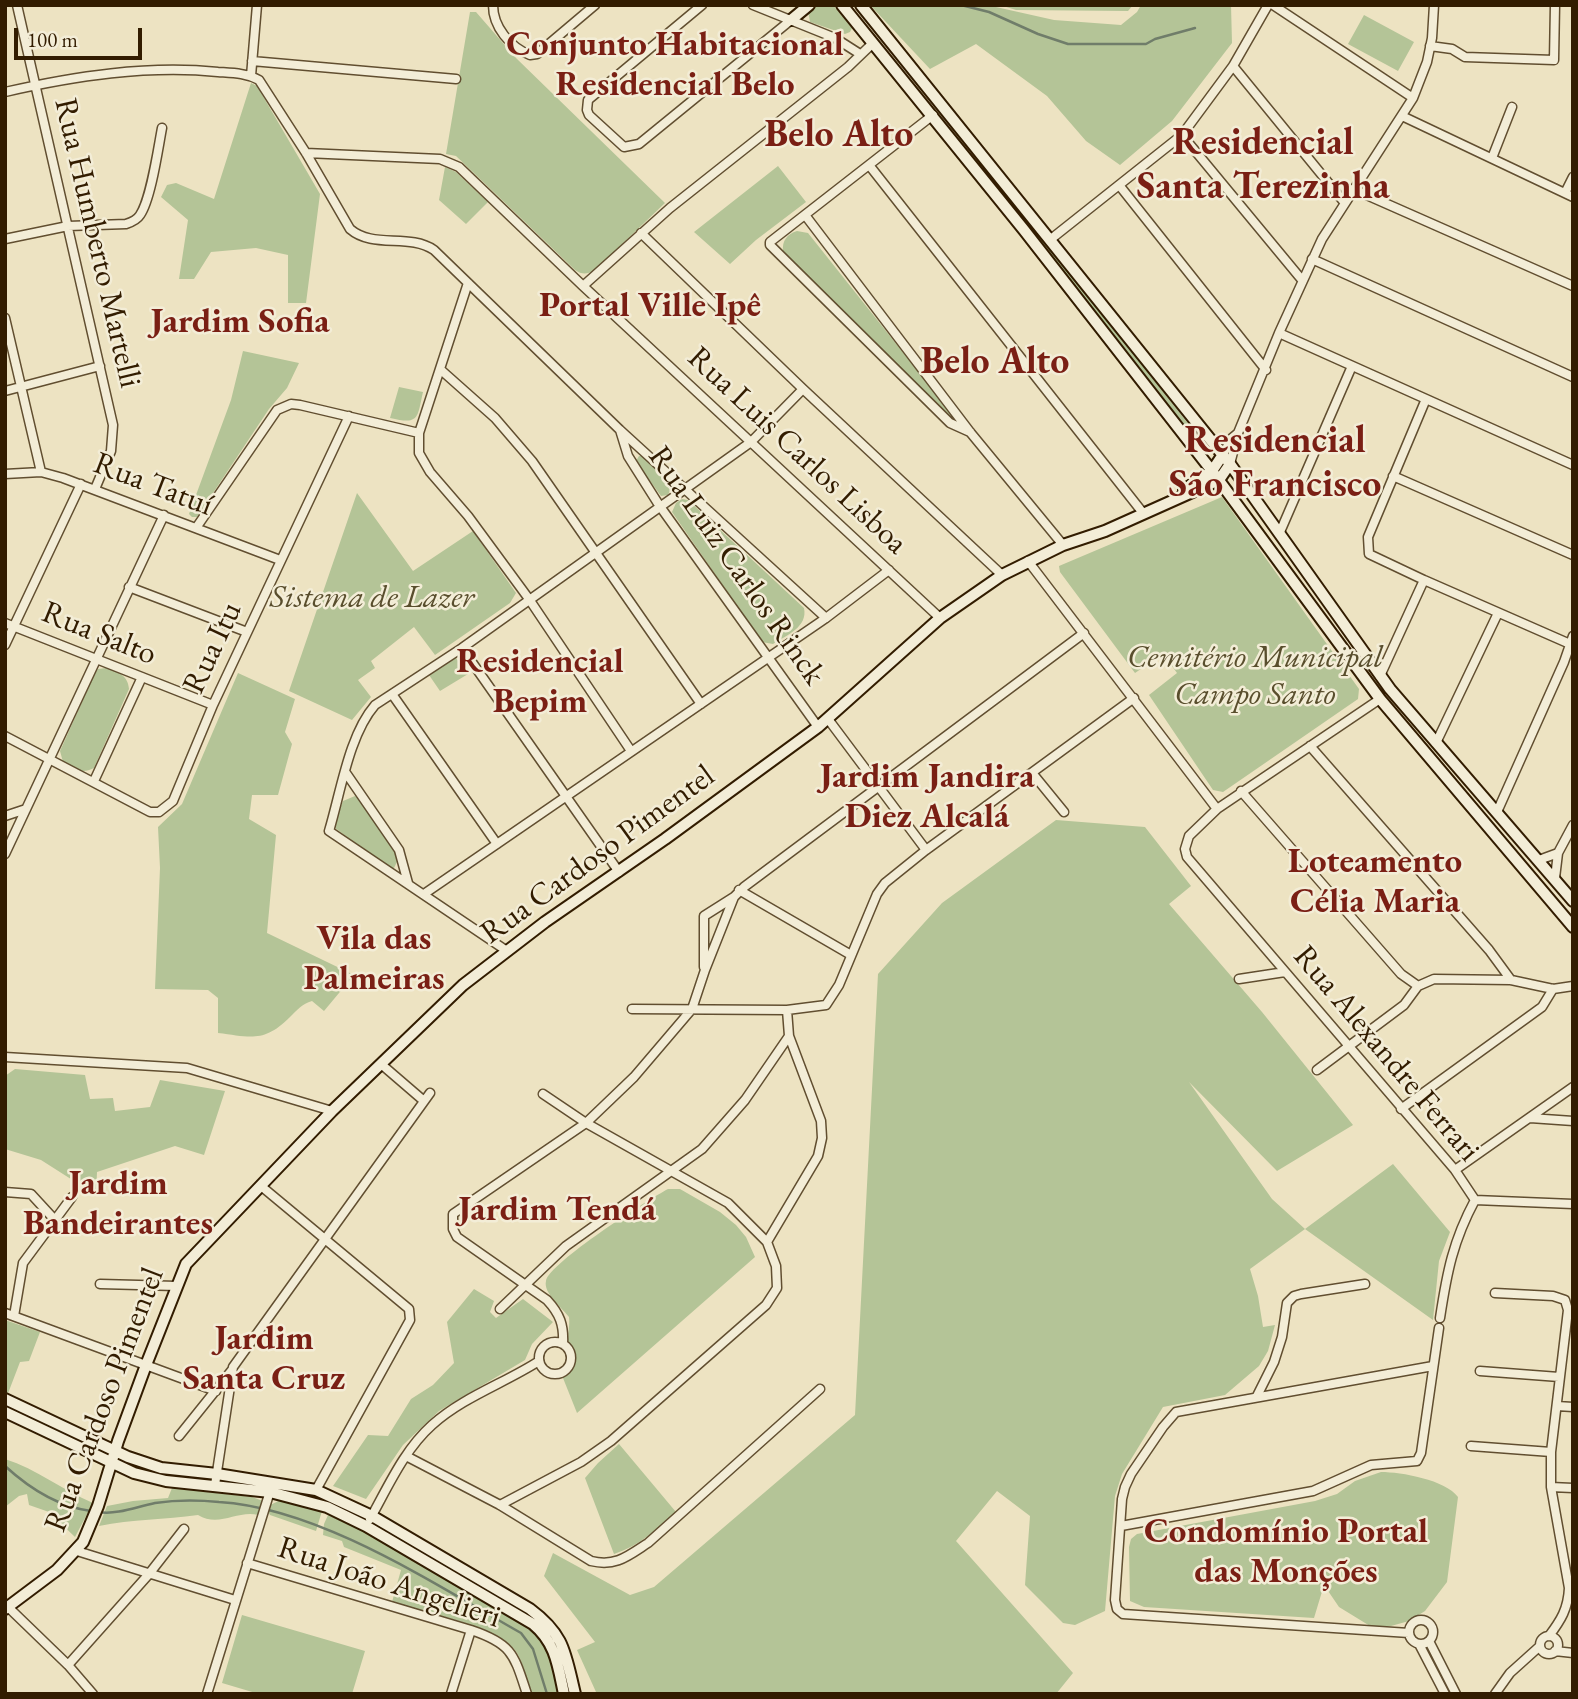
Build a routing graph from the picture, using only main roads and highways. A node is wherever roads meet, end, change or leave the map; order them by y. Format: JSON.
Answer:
{"nodes":[{"id":1,"x":809,"y":5,"type":"edge"},
{"id":2,"x":842,"y":5,"type":"edge"},
{"id":3,"x":861,"y":5,"type":"edge"},
{"id":4,"x":790,"y":20,"type":"road end"},
{"id":5,"x":872,"y":44,"type":"junction"},
{"id":6,"x":951,"y":138,"type":"junction"},
{"id":7,"x":996,"y":171,"type":"junction"},
{"id":8,"x":1226,"y":460,"type":"junction"},
{"id":9,"x":1212,"y":471,"type":"junction"},
{"id":10,"x":1219,"y":480,"type":"junction"},
{"id":11,"x":1178,"y":498,"type":"junction"},
{"id":12,"x":1573,"y":901,"type":"edge"},
{"id":13,"x":1573,"y":927,"type":"edge"},
{"id":14,"x":5,"y":1399,"type":"edge"},
{"id":15,"x":5,"y":1413,"type":"edge"},
{"id":16,"x":45,"y":1418,"type":"junction"},
{"id":17,"x":39,"y":1428,"type":"junction"},
{"id":18,"x":115,"y":1451,"type":"junction"},
{"id":19,"x":113,"y":1463,"type":"junction"},
{"id":20,"x":216,"y":1479,"type":"junction"},
{"id":21,"x":270,"y":1492,"type":"junction"},
{"id":22,"x":369,"y":1521,"type":"junction"},
{"id":23,"x":6,"y":1608,"type":"edge"},
{"id":24,"x":564,"y":1694,"type":"edge"},
{"id":25,"x":575,"y":1694,"type":"edge"}],
"edges":[{"from":1,"to":4,"type":"main road"},
{"from":2,"to":5,"type":"main road"},
{"from":3,"to":5,"type":"main road"},
{"from":3,"to":7,"type":"main road"},
{"from":5,"to":6,"type":"main road"},
{"from":6,"to":7,"type":"main road"},
{"from":6,"to":9,"type":"main road"},
{"from":7,"to":8,"type":"main road"},
{"from":8,"to":9,"type":"main road","name":"Rua Cardoso Pimentel"},
{"from":8,"to":10,"type":"main road","name":"Rua Cardoso Pimentel"},
{"from":8,"to":12,"type":"main road"},
{"from":9,"to":10,"type":"main road"},
{"from":9,"to":11,"type":"main road","name":"Rua Cardoso Pimentel"},
{"from":10,"to":11,"type":"main road","name":"Rua Cardoso Pimentel"},
{"from":10,"to":13,"type":"main road"},
{"from":11,"to":18,"type":"main road","name":"Rua Cardoso Pimentel"},
{"from":14,"to":16,"type":"main road"},
{"from":15,"to":17,"type":"main road"},
{"from":16,"to":17,"type":"main road"},
{"from":16,"to":18,"type":"main road"},
{"from":17,"to":19,"type":"main road"},
{"from":18,"to":19,"type":"main road","name":"Rua Cardoso Pimentel"},
{"from":18,"to":20,"type":"main road"},
{"from":19,"to":20,"type":"main road"},
{"from":19,"to":23,"type":"main road","name":"Rua Cardoso Pimentel"},
{"from":20,"to":21,"type":"main road"},
{"from":21,"to":22,"type":"main road"},
{"from":21,"to":22,"type":"main road"},
{"from":22,"to":24,"type":"main road"},
{"from":22,"to":25,"type":"main road"}]}
